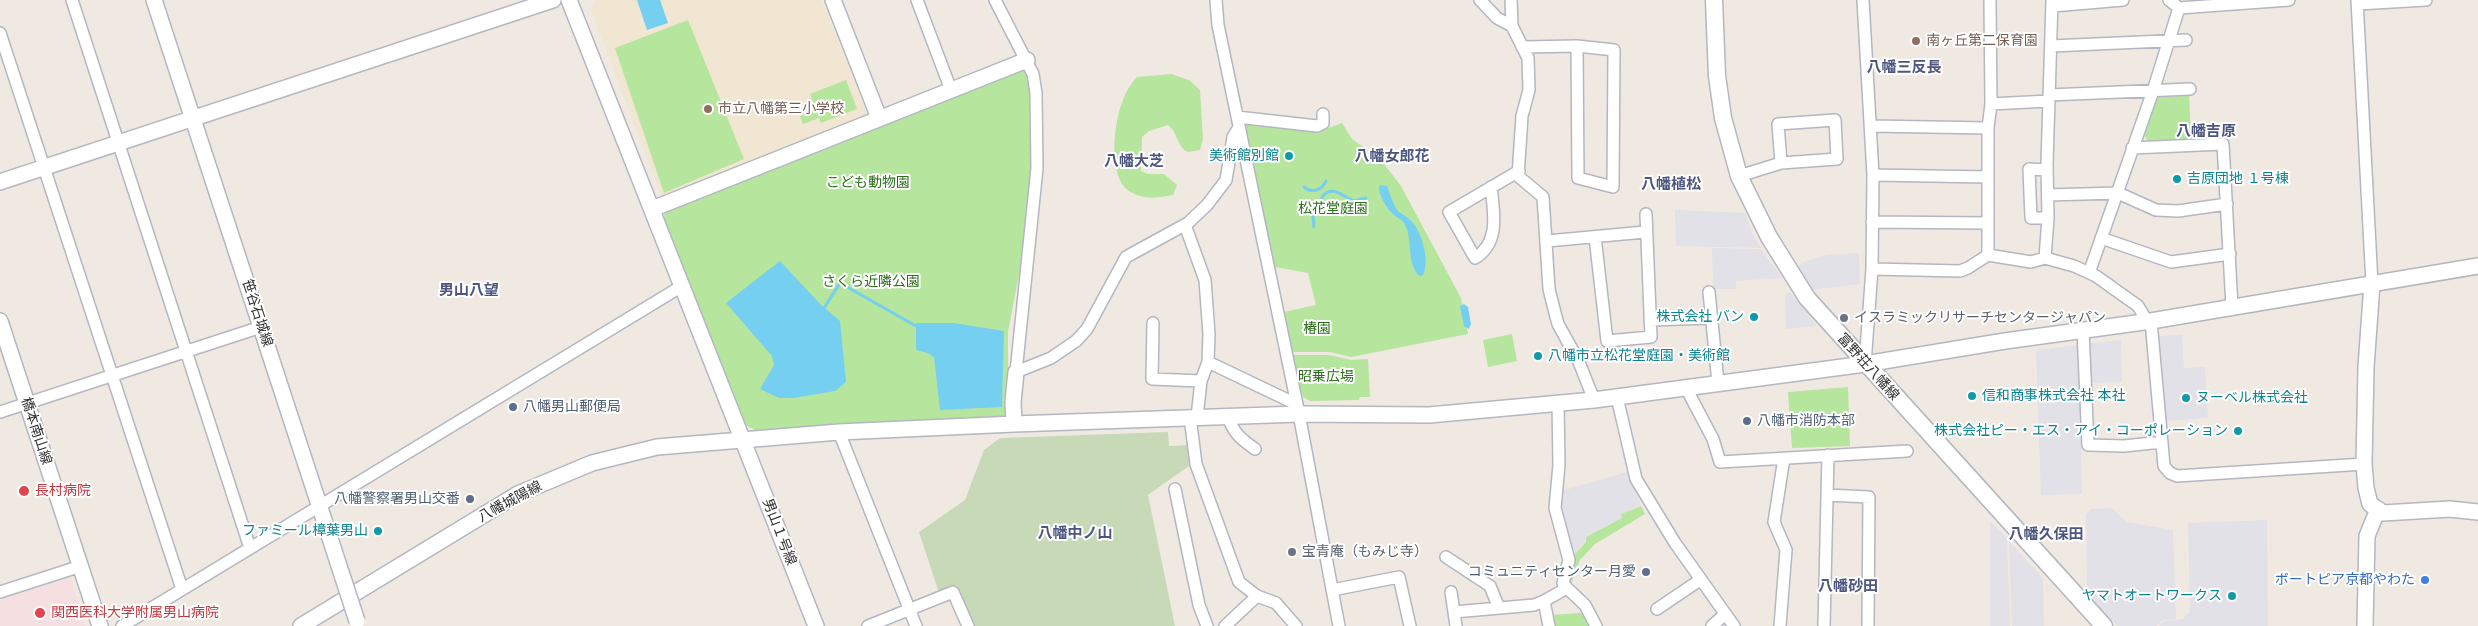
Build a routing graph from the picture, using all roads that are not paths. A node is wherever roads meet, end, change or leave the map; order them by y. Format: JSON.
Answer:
{"nodes":[{"id":1,"x":72,"y":0,"type":"edge"},
{"id":2,"x":154,"y":0,"type":"edge"},
{"id":3,"x":552,"y":0,"type":"edge"},
{"id":4,"x":570,"y":0,"type":"edge"},
{"id":5,"x":833,"y":0,"type":"edge"},
{"id":6,"x":916,"y":0,"type":"edge"},
{"id":7,"x":995,"y":0,"type":"edge"},
{"id":8,"x":1216,"y":0,"type":"edge"},
{"id":9,"x":1480,"y":0,"type":"edge"},
{"id":10,"x":1511,"y":0,"type":"edge"},
{"id":11,"x":1714,"y":0,"type":"edge"},
{"id":12,"x":1863,"y":0,"type":"edge"},
{"id":13,"x":1990,"y":0,"type":"edge"},
{"id":14,"x":2123,"y":0,"type":"edge"},
{"id":15,"x":2169,"y":0,"type":"edge"},
{"id":16,"x":2289,"y":0,"type":"edge"},
{"id":17,"x":2426,"y":0,"type":"edge"},
{"id":18,"x":2358,"y":2,"type":"edge"},
{"id":19,"x":2052,"y":3,"type":"edge"},
{"id":20,"x":2179,"y":8,"type":"junction"},
{"id":21,"x":1512,"y":26,"type":"junction"},
{"id":22,"x":0,"y":33,"type":"edge"},
{"id":23,"x":2186,"y":40,"type":"dead end"},
{"id":24,"x":2168,"y":41,"type":"junction"},
{"id":25,"x":1577,"y":46,"type":"junction"},
{"id":26,"x":2051,"y":46,"type":"junction"},
{"id":27,"x":1522,"y":47,"type":"junction"},
{"id":28,"x":1026,"y":60,"type":"junction"},
{"id":29,"x":2190,"y":89,"type":"dead end"},
{"id":30,"x":951,"y":90,"type":"junction"},
{"id":31,"x":2153,"y":91,"type":"junction"},
{"id":32,"x":2049,"y":98,"type":"junction"},
{"id":33,"x":1991,"y":104,"type":"junction"},
{"id":34,"x":1323,"y":114,"type":"dead end"},
{"id":35,"x":192,"y":118,"type":"junction"},
{"id":36,"x":879,"y":118,"type":"junction"},
{"id":37,"x":1238,"y":122,"type":"junction"},
{"id":38,"x":1871,"y":126,"type":"junction"},
{"id":39,"x":1988,"y":128,"type":"junction"},
{"id":40,"x":118,"y":143,"type":"junction"},
{"id":41,"x":2132,"y":148,"type":"junction"},
{"id":42,"x":1781,"y":163,"type":"junction"},
{"id":43,"x":44,"y":167,"type":"junction"},
{"id":44,"x":2048,"y":170,"type":"junction"},
{"id":45,"x":1519,"y":171,"type":"junction"},
{"id":46,"x":1873,"y":175,"type":"junction"},
{"id":47,"x":1739,"y":176,"type":"junction"},
{"id":48,"x":1988,"y":176,"type":"junction"},
{"id":49,"x":0,"y":182,"type":"edge"},
{"id":50,"x":1491,"y":187,"type":"junction"},
{"id":51,"x":2118,"y":193,"type":"junction"},
{"id":52,"x":2048,"y":195,"type":"junction"},
{"id":53,"x":2227,"y":204,"type":"junction"},
{"id":54,"x":652,"y":209,"type":"junction"},
{"id":55,"x":1646,"y":214,"type":"dead end"},
{"id":56,"x":2048,"y":218,"type":"junction"},
{"id":57,"x":1872,"y":222,"type":"junction"},
{"id":58,"x":1988,"y":223,"type":"junction"},
{"id":59,"x":1185,"y":225,"type":"junction"},
{"id":60,"x":1646,"y":232,"type":"junction"},
{"id":61,"x":1596,"y":237,"type":"junction"},
{"id":62,"x":2100,"y":238,"type":"junction"},
{"id":63,"x":1547,"y":241,"type":"junction"},
{"id":64,"x":2230,"y":254,"type":"junction"},
{"id":65,"x":1988,"y":255,"type":"junction"},
{"id":66,"x":2045,"y":258,"type":"junction"},
{"id":67,"x":2478,"y":266,"type":"edge"},
{"id":68,"x":1872,"y":269,"type":"junction"},
{"id":69,"x":2089,"y":273,"type":"junction"},
{"id":70,"x":2372,"y":284,"type":"junction"},
{"id":71,"x":682,"y":286,"type":"junction"},
{"id":72,"x":1709,"y":292,"type":"dead end"},
{"id":73,"x":2232,"y":307,"type":"junction"},
{"id":74,"x":1711,"y":318,"type":"junction"},
{"id":75,"x":1650,"y":320,"type":"junction"},
{"id":76,"x":0,"y":321,"type":"edge"},
{"id":77,"x":2149,"y":321,"type":"junction"},
{"id":78,"x":1153,"y":323,"type":"dead end"},
{"id":79,"x":262,"y":327,"type":"junction"},
{"id":80,"x":2083,"y":330,"type":"junction"},
{"id":81,"x":186,"y":352,"type":"junction"},
{"id":82,"x":1208,"y":362,"type":"junction"},
{"id":83,"x":1865,"y":364,"type":"junction"},
{"id":84,"x":1016,"y":372,"type":"junction"},
{"id":85,"x":112,"y":376,"type":"junction"},
{"id":86,"x":1201,"y":381,"type":"junction"},
{"id":87,"x":1718,"y":384,"type":"junction"},
{"id":88,"x":1686,"y":388,"type":"junction"},
{"id":89,"x":1617,"y":397,"type":"junction"},
{"id":90,"x":1594,"y":400,"type":"junction"},
{"id":91,"x":27,"y":403,"type":"junction"},
{"id":92,"x":1558,"y":403,"type":"junction"},
{"id":93,"x":1297,"y":409,"type":"junction"},
{"id":94,"x":0,"y":412,"type":"edge"},
{"id":95,"x":1228,"y":416,"type":"junction"},
{"id":96,"x":1193,"y":417,"type":"junction"},
{"id":97,"x":1014,"y":424,"type":"junction"},
{"id":98,"x":840,"y":432,"type":"junction"},
{"id":99,"x":742,"y":439,"type":"junction"},
{"id":100,"x":2162,"y":442,"type":"junction"},
{"id":101,"x":1255,"y":449,"type":"dead end"},
{"id":102,"x":1906,"y":451,"type":"dead end"},
{"id":103,"x":1828,"y":455,"type":"junction"},
{"id":104,"x":1784,"y":458,"type":"junction"},
{"id":105,"x":2364,"y":464,"type":"junction"},
{"id":106,"x":1175,"y":489,"type":"dead end"},
{"id":107,"x":1827,"y":495,"type":"junction"},
{"id":108,"x":319,"y":506,"type":"junction"},
{"id":109,"x":2378,"y":509,"type":"junction"},
{"id":110,"x":2478,"y":512,"type":"edge"},
{"id":111,"x":250,"y":548,"type":"junction"},
{"id":112,"x":1446,"y":557,"type":"dead end"},
{"id":113,"x":81,"y":566,"type":"junction"},
{"id":114,"x":1700,"y":580,"type":"junction"},
{"id":115,"x":1567,"y":588,"type":"junction"},
{"id":116,"x":182,"y":589,"type":"junction"},
{"id":117,"x":1332,"y":590,"type":"junction"},
{"id":118,"x":0,"y":592,"type":"edge"},
{"id":119,"x":1451,"y":592,"type":"dead end"},
{"id":120,"x":1257,"y":596,"type":"junction"},
{"id":121,"x":1544,"y":601,"type":"junction"},
{"id":122,"x":1499,"y":608,"type":"junction"},
{"id":123,"x":910,"y":609,"type":"junction"},
{"id":124,"x":1657,"y":609,"type":"dead end"},
{"id":125,"x":1454,"y":612,"type":"junction"},
{"id":126,"x":1724,"y":615,"type":"junction"},
{"id":127,"x":358,"y":624,"type":"edge"},
{"id":128,"x":1228,"y":625,"type":"edge"},
{"id":129,"x":100,"y":626,"type":"edge"},
{"id":130,"x":122,"y":626,"type":"edge"},
{"id":131,"x":301,"y":626,"type":"edge"},
{"id":132,"x":816,"y":626,"type":"edge"},
{"id":133,"x":868,"y":626,"type":"edge"},
{"id":134,"x":916,"y":626,"type":"edge"},
{"id":135,"x":968,"y":626,"type":"edge"},
{"id":136,"x":1207,"y":626,"type":"edge"},
{"id":137,"x":1296,"y":626,"type":"edge"},
{"id":138,"x":1340,"y":626,"type":"edge"},
{"id":139,"x":1410,"y":626,"type":"edge"},
{"id":140,"x":1456,"y":626,"type":"edge"},
{"id":141,"x":1549,"y":626,"type":"edge"},
{"id":142,"x":1596,"y":626,"type":"edge"},
{"id":143,"x":1712,"y":626,"type":"edge"},
{"id":144,"x":1734,"y":626,"type":"edge"},
{"id":145,"x":1780,"y":626,"type":"edge"},
{"id":146,"x":1824,"y":626,"type":"edge"},
{"id":147,"x":1868,"y":626,"type":"edge"},
{"id":148,"x":2104,"y":626,"type":"edge"},
{"id":149,"x":2365,"y":626,"type":"edge"}],
"edges":[{"from":1,"to":40,"type":"street"},
{"from":2,"to":35,"type":"street","name":"笹谷石城線"},
{"from":3,"to":35,"type":"street"},
{"from":4,"to":54,"type":"street","name":"男山１号線"},
{"from":5,"to":36,"type":"street"},
{"from":6,"to":30,"type":"street"},
{"from":7,"to":28,"type":"street"},
{"from":8,"to":37,"type":"street"},
{"from":9,"to":21,"type":"street"},
{"from":10,"to":21,"type":"street"},
{"from":11,"to":47,"type":"main road","name":"富野荘八幡線"},
{"from":12,"to":38,"type":"street"},
{"from":13,"to":33,"type":"street"},
{"from":14,"to":19,"type":"street"},
{"from":15,"to":20,"type":"street"},
{"from":16,"to":20,"type":"street"},
{"from":17,"to":18,"type":"street"},
{"from":18,"to":70,"type":"street"},
{"from":19,"to":26,"type":"street"},
{"from":20,"to":24,"type":"street"},
{"from":21,"to":27,"type":"street"},
{"from":22,"to":43,"type":"street"},
{"from":23,"to":24,"type":"street"},
{"from":24,"to":26,"type":"street"},
{"from":24,"to":31,"type":"street"},
{"from":25,"to":25,"type":"street"},
{"from":25,"to":27,"type":"street"},
{"from":26,"to":32,"type":"street"},
{"from":27,"to":45,"type":"street"},
{"from":28,"to":30,"type":"street"},
{"from":28,"to":84,"type":"street"},
{"from":29,"to":31,"type":"street"},
{"from":30,"to":36,"type":"street"},
{"from":31,"to":32,"type":"street"},
{"from":31,"to":41,"type":"street"},
{"from":32,"to":33,"type":"street"},
{"from":32,"to":44,"type":"street"},
{"from":33,"to":39,"type":"street"},
{"from":34,"to":37,"type":"street"},
{"from":35,"to":40,"type":"street"},
{"from":35,"to":79,"type":"street","name":"笹谷石城線"},
{"from":36,"to":54,"type":"street"},
{"from":37,"to":59,"type":"street"},
{"from":37,"to":93,"type":"street"},
{"from":38,"to":39,"type":"street"},
{"from":38,"to":46,"type":"street"},
{"from":39,"to":48,"type":"street"},
{"from":40,"to":43,"type":"street"},
{"from":40,"to":81,"type":"street"},
{"from":41,"to":51,"type":"street"},
{"from":41,"to":53,"type":"street"},
{"from":42,"to":42,"type":"street"},
{"from":42,"to":47,"type":"street"},
{"from":43,"to":49,"type":"street"},
{"from":43,"to":85,"type":"street"},
{"from":44,"to":52,"type":"street"},
{"from":44,"to":56,"type":"street"},
{"from":45,"to":50,"type":"street"},
{"from":45,"to":63,"type":"street"},
{"from":46,"to":48,"type":"street"},
{"from":46,"to":57,"type":"street"},
{"from":47,"to":83,"type":"main road","name":"富野荘八幡線"},
{"from":48,"to":58,"type":"street"},
{"from":50,"to":50,"type":"street"},
{"from":51,"to":52,"type":"street"},
{"from":51,"to":53,"type":"street"},
{"from":51,"to":62,"type":"street"},
{"from":52,"to":56,"type":"street"},
{"from":53,"to":64,"type":"street"},
{"from":54,"to":71,"type":"street","name":"男山１号線"},
{"from":55,"to":60,"type":"street"},
{"from":56,"to":66,"type":"street"},
{"from":57,"to":58,"type":"street"},
{"from":57,"to":68,"type":"street"},
{"from":58,"to":65,"type":"street"},
{"from":59,"to":82,"type":"street"},
{"from":59,"to":84,"type":"street"},
{"from":60,"to":61,"type":"street"},
{"from":60,"to":75,"type":"street"},
{"from":61,"to":63,"type":"street"},
{"from":61,"to":75,"type":"street"},
{"from":62,"to":64,"type":"street"},
{"from":62,"to":69,"type":"street"},
{"from":63,"to":90,"type":"street"},
{"from":64,"to":73,"type":"street"},
{"from":65,"to":66,"type":"street"},
{"from":65,"to":68,"type":"street"},
{"from":66,"to":69,"type":"street"},
{"from":67,"to":70,"type":"street","name":"八幡城陽線"},
{"from":68,"to":83,"type":"street"},
{"from":69,"to":77,"type":"street"},
{"from":70,"to":73,"type":"street","name":"八幡城陽線"},
{"from":70,"to":105,"type":"street"},
{"from":71,"to":99,"type":"street","name":"男山１号線"},
{"from":71,"to":108,"type":"street"},
{"from":72,"to":74,"type":"street"},
{"from":73,"to":77,"type":"street","name":"八幡城陽線"},
{"from":74,"to":75,"type":"street"},
{"from":74,"to":87,"type":"street"},
{"from":76,"to":91,"type":"street","name":"橋本南山線"},
{"from":77,"to":80,"type":"street","name":"八幡城陽線"},
{"from":77,"to":100,"type":"street"},
{"from":78,"to":86,"type":"street"},
{"from":79,"to":81,"type":"street"},
{"from":79,"to":108,"type":"street","name":"笹谷石城線"},
{"from":80,"to":83,"type":"street","name":"八幡城陽線"},
{"from":80,"to":100,"type":"street"},
{"from":81,"to":85,"type":"street"},
{"from":81,"to":111,"type":"street"},
{"from":82,"to":86,"type":"street"},
{"from":82,"to":93,"type":"street"},
{"from":83,"to":87,"type":"street","name":"八幡城陽線"},
{"from":83,"to":148,"type":"main road","name":"富野荘八幡線"},
{"from":84,"to":97,"type":"street"},
{"from":85,"to":91,"type":"street"},
{"from":85,"to":116,"type":"street"},
{"from":86,"to":96,"type":"street"},
{"from":87,"to":88,"type":"street","name":"八幡城陽線"},
{"from":88,"to":89,"type":"street","name":"八幡城陽線"},
{"from":88,"to":104,"type":"street"},
{"from":89,"to":90,"type":"street","name":"八幡城陽線"},
{"from":89,"to":114,"type":"street"},
{"from":90,"to":92,"type":"street","name":"八幡城陽線"},
{"from":91,"to":94,"type":"street"},
{"from":91,"to":113,"type":"street","name":"橋本南山線"},
{"from":92,"to":93,"type":"street","name":"八幡城陽線"},
{"from":92,"to":115,"type":"street"},
{"from":93,"to":95,"type":"street","name":"八幡城陽線"},
{"from":93,"to":117,"type":"street"},
{"from":95,"to":96,"type":"street","name":"八幡城陽線"},
{"from":95,"to":101,"type":"street"},
{"from":96,"to":97,"type":"street","name":"八幡城陽線"},
{"from":96,"to":120,"type":"street"},
{"from":97,"to":98,"type":"street","name":"八幡城陽線"},
{"from":98,"to":99,"type":"street","name":"八幡城陽線"},
{"from":98,"to":123,"type":"street"},
{"from":99,"to":131,"type":"street","name":"八幡城陽線"},
{"from":99,"to":132,"type":"street","name":"男山１号線"},
{"from":100,"to":105,"type":"street"},
{"from":102,"to":103,"type":"street"},
{"from":103,"to":104,"type":"street"},
{"from":103,"to":107,"type":"street"},
{"from":104,"to":145,"type":"street"},
{"from":105,"to":109,"type":"street"},
{"from":106,"to":136,"type":"street"},
{"from":107,"to":146,"type":"street"},
{"from":107,"to":147,"type":"street"},
{"from":108,"to":111,"type":"street"},
{"from":108,"to":127,"type":"street","name":"笹谷石城線","bridge":true},
{"from":109,"to":110,"type":"street"},
{"from":109,"to":149,"type":"street"},
{"from":111,"to":116,"type":"street"},
{"from":112,"to":122,"type":"street"},
{"from":113,"to":118,"type":"street"},
{"from":113,"to":129,"type":"street","name":"橋本南山線"},
{"from":114,"to":124,"type":"street"},
{"from":114,"to":126,"type":"street"},
{"from":115,"to":121,"type":"street"},
{"from":115,"to":142,"type":"street"},
{"from":116,"to":130,"type":"street"},
{"from":117,"to":138,"type":"street"},
{"from":117,"to":139,"type":"street"},
{"from":119,"to":125,"type":"street"},
{"from":120,"to":128,"type":"street"},
{"from":120,"to":137,"type":"street"},
{"from":121,"to":122,"type":"street"},
{"from":121,"to":141,"type":"street"},
{"from":122,"to":125,"type":"street"},
{"from":123,"to":133,"type":"street"},
{"from":123,"to":134,"type":"street"},
{"from":123,"to":135,"type":"street"},
{"from":125,"to":140,"type":"street"},
{"from":126,"to":143,"type":"street"},
{"from":126,"to":144,"type":"street"}]}
